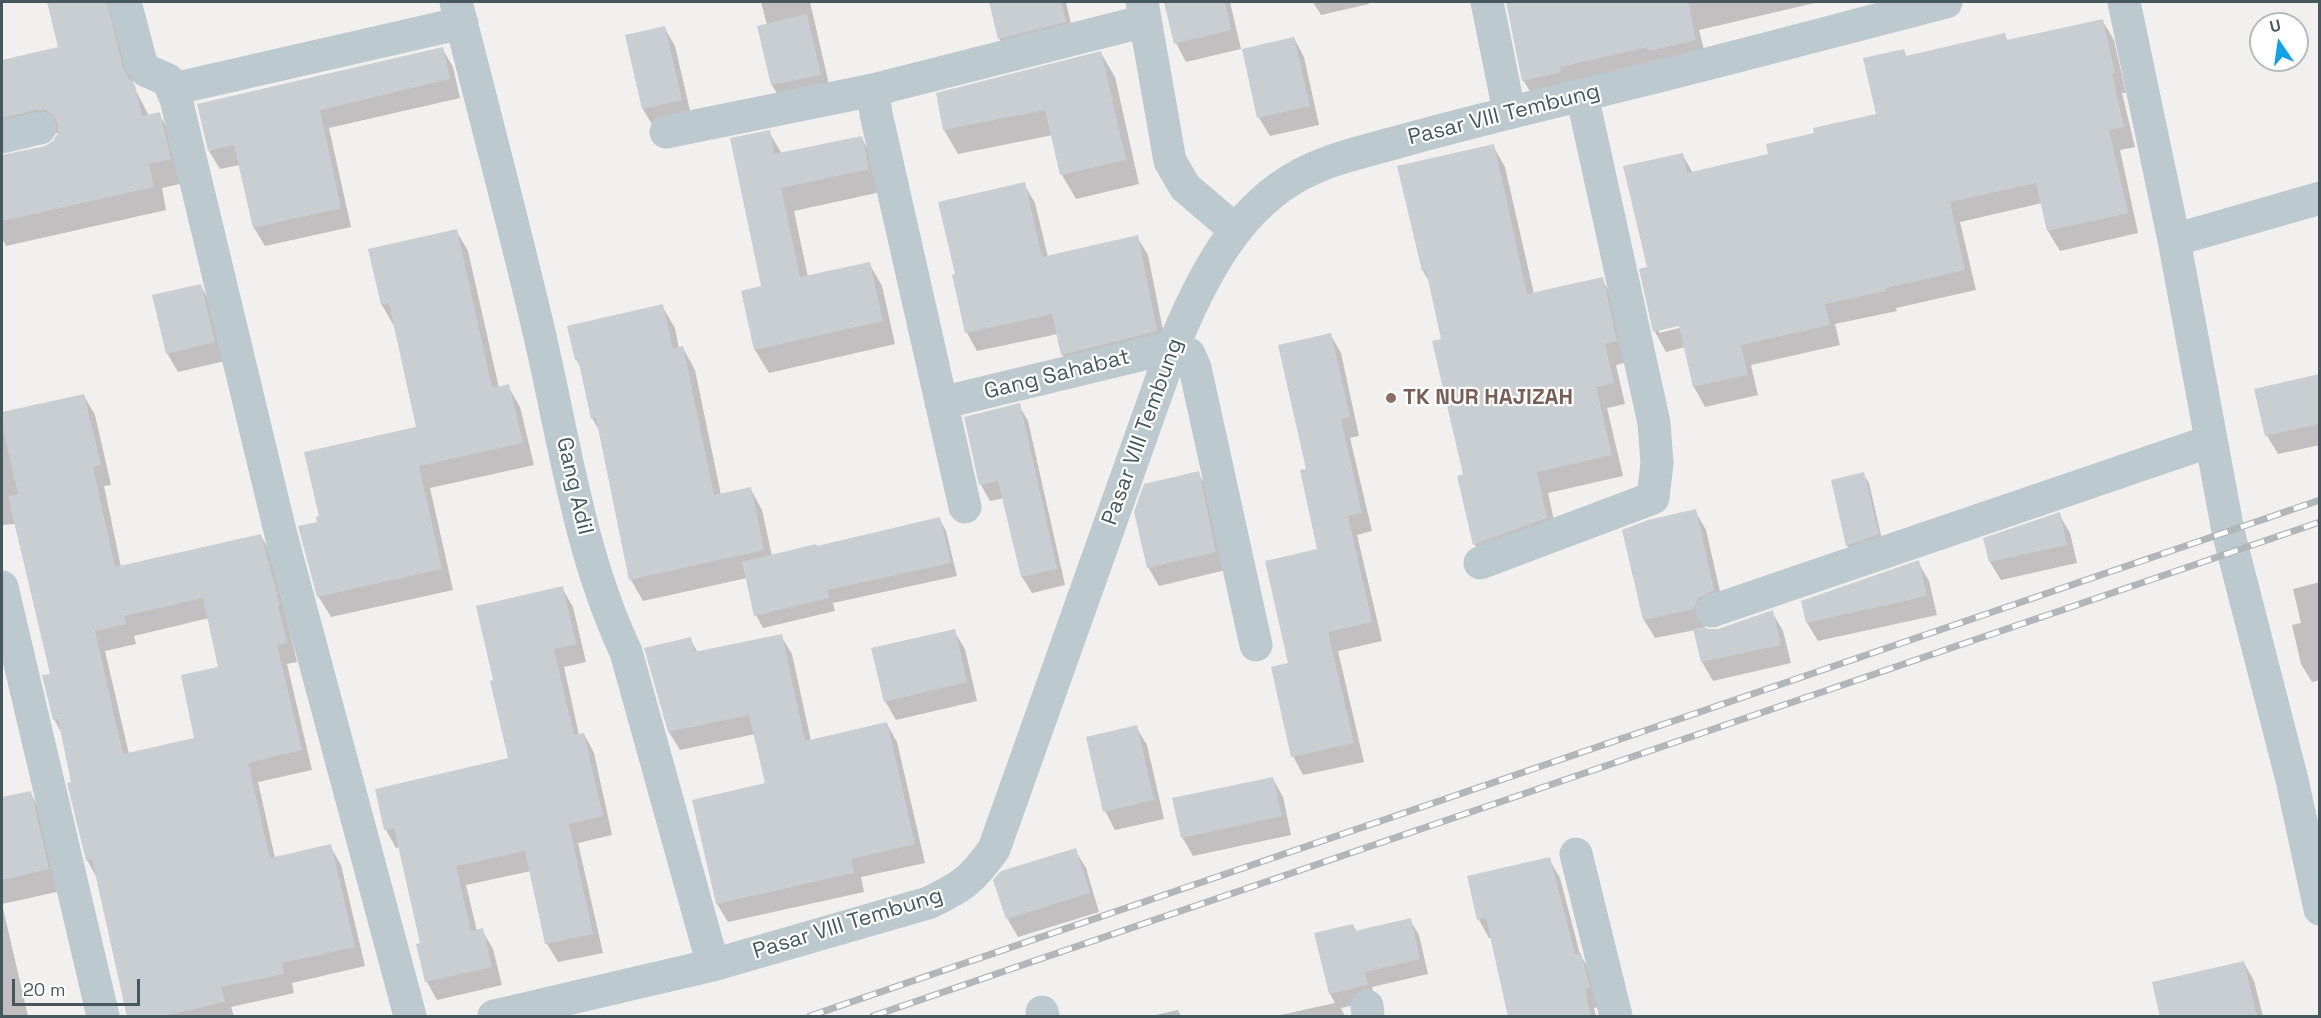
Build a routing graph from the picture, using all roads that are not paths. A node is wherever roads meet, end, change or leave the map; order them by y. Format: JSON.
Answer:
{"nodes":[{"id":1,"x":125,"y":2,"type":"edge"},
{"id":2,"x":1487,"y":2,"type":"edge"},
{"id":3,"x":1946,"y":2,"type":"edge"},
{"id":4,"x":2124,"y":2,"type":"edge"},
{"id":5,"x":1143,"y":11,"type":"edge"},
{"id":6,"x":459,"y":12,"type":"edge"},
{"id":7,"x":173,"y":88,"type":"junction"},
{"id":8,"x":873,"y":90,"type":"junction"},
{"id":9,"x":1582,"y":95,"type":"junction"},
{"id":10,"x":1509,"y":111,"type":"junction"},
{"id":11,"x":40,"y":128,"type":"dead end"},
{"id":12,"x":666,"y":132,"type":"dead end"},
{"id":13,"x":2,"y":137,"type":"edge"},
{"id":14,"x":2319,"y":198,"type":"edge"},
{"id":15,"x":1234,"y":229,"type":"junction"},
{"id":16,"x":2174,"y":240,"type":"junction"},
{"id":17,"x":1173,"y":347,"type":"junction"},
{"id":18,"x":941,"y":403,"type":"junction"},
{"id":19,"x":2211,"y":441,"type":"junction"},
{"id":20,"x":964,"y":507,"type":"dead end"},
{"id":21,"x":1480,"y":563,"type":"dead end"},
{"id":22,"x":2,"y":587,"type":"edge"},
{"id":23,"x":1712,"y":611,"type":"dead end"},
{"id":24,"x":1256,"y":645,"type":"dead end"},
{"id":25,"x":2306,"y":776,"type":"edge"},
{"id":26,"x":1576,"y":854,"type":"dead end"},
{"id":27,"x":2319,"y":909,"type":"edge"},
{"id":28,"x":713,"y":965,"type":"junction"},
{"id":29,"x":103,"y":1017,"type":"edge"},
{"id":30,"x":410,"y":1017,"type":"edge"},
{"id":31,"x":494,"y":1017,"type":"edge"},
{"id":32,"x":1616,"y":1017,"type":"edge"}],
"edges":[{"from":1,"to":7,"type":"street"},
{"from":2,"to":10,"type":"street"},
{"from":3,"to":9,"type":"street","name":"Pasar VIII Tembung"},
{"from":4,"to":16,"type":"street"},
{"from":5,"to":8,"type":"street"},
{"from":5,"to":15,"type":"street"},
{"from":6,"to":7,"type":"street"},
{"from":6,"to":28,"type":"street","name":"Gang Adil"},
{"from":7,"to":30,"type":"street"},
{"from":8,"to":12,"type":"street"},
{"from":8,"to":18,"type":"street"},
{"from":9,"to":10,"type":"street","name":"Pasar VIII Tembung"},
{"from":9,"to":21,"type":"street"},
{"from":10,"to":15,"type":"street","name":"Pasar VIII Tembung"},
{"from":11,"to":13,"type":"street"},
{"from":14,"to":16,"type":"street"},
{"from":15,"to":17,"type":"street","name":"Pasar VIII Tembung"},
{"from":16,"to":19,"type":"street"},
{"from":17,"to":18,"type":"street","name":"Gang Sahabat"},
{"from":17,"to":24,"type":"street"},
{"from":17,"to":28,"type":"street","name":"Pasar VIII Tembung"},
{"from":18,"to":20,"type":"street"},
{"from":19,"to":23,"type":"street"},
{"from":19,"to":25,"type":"street"},
{"from":22,"to":29,"type":"street"},
{"from":25,"to":27,"type":"street"},
{"from":26,"to":32,"type":"street"},
{"from":28,"to":31,"type":"street","name":"Pasar VIII Tembung"}]}
